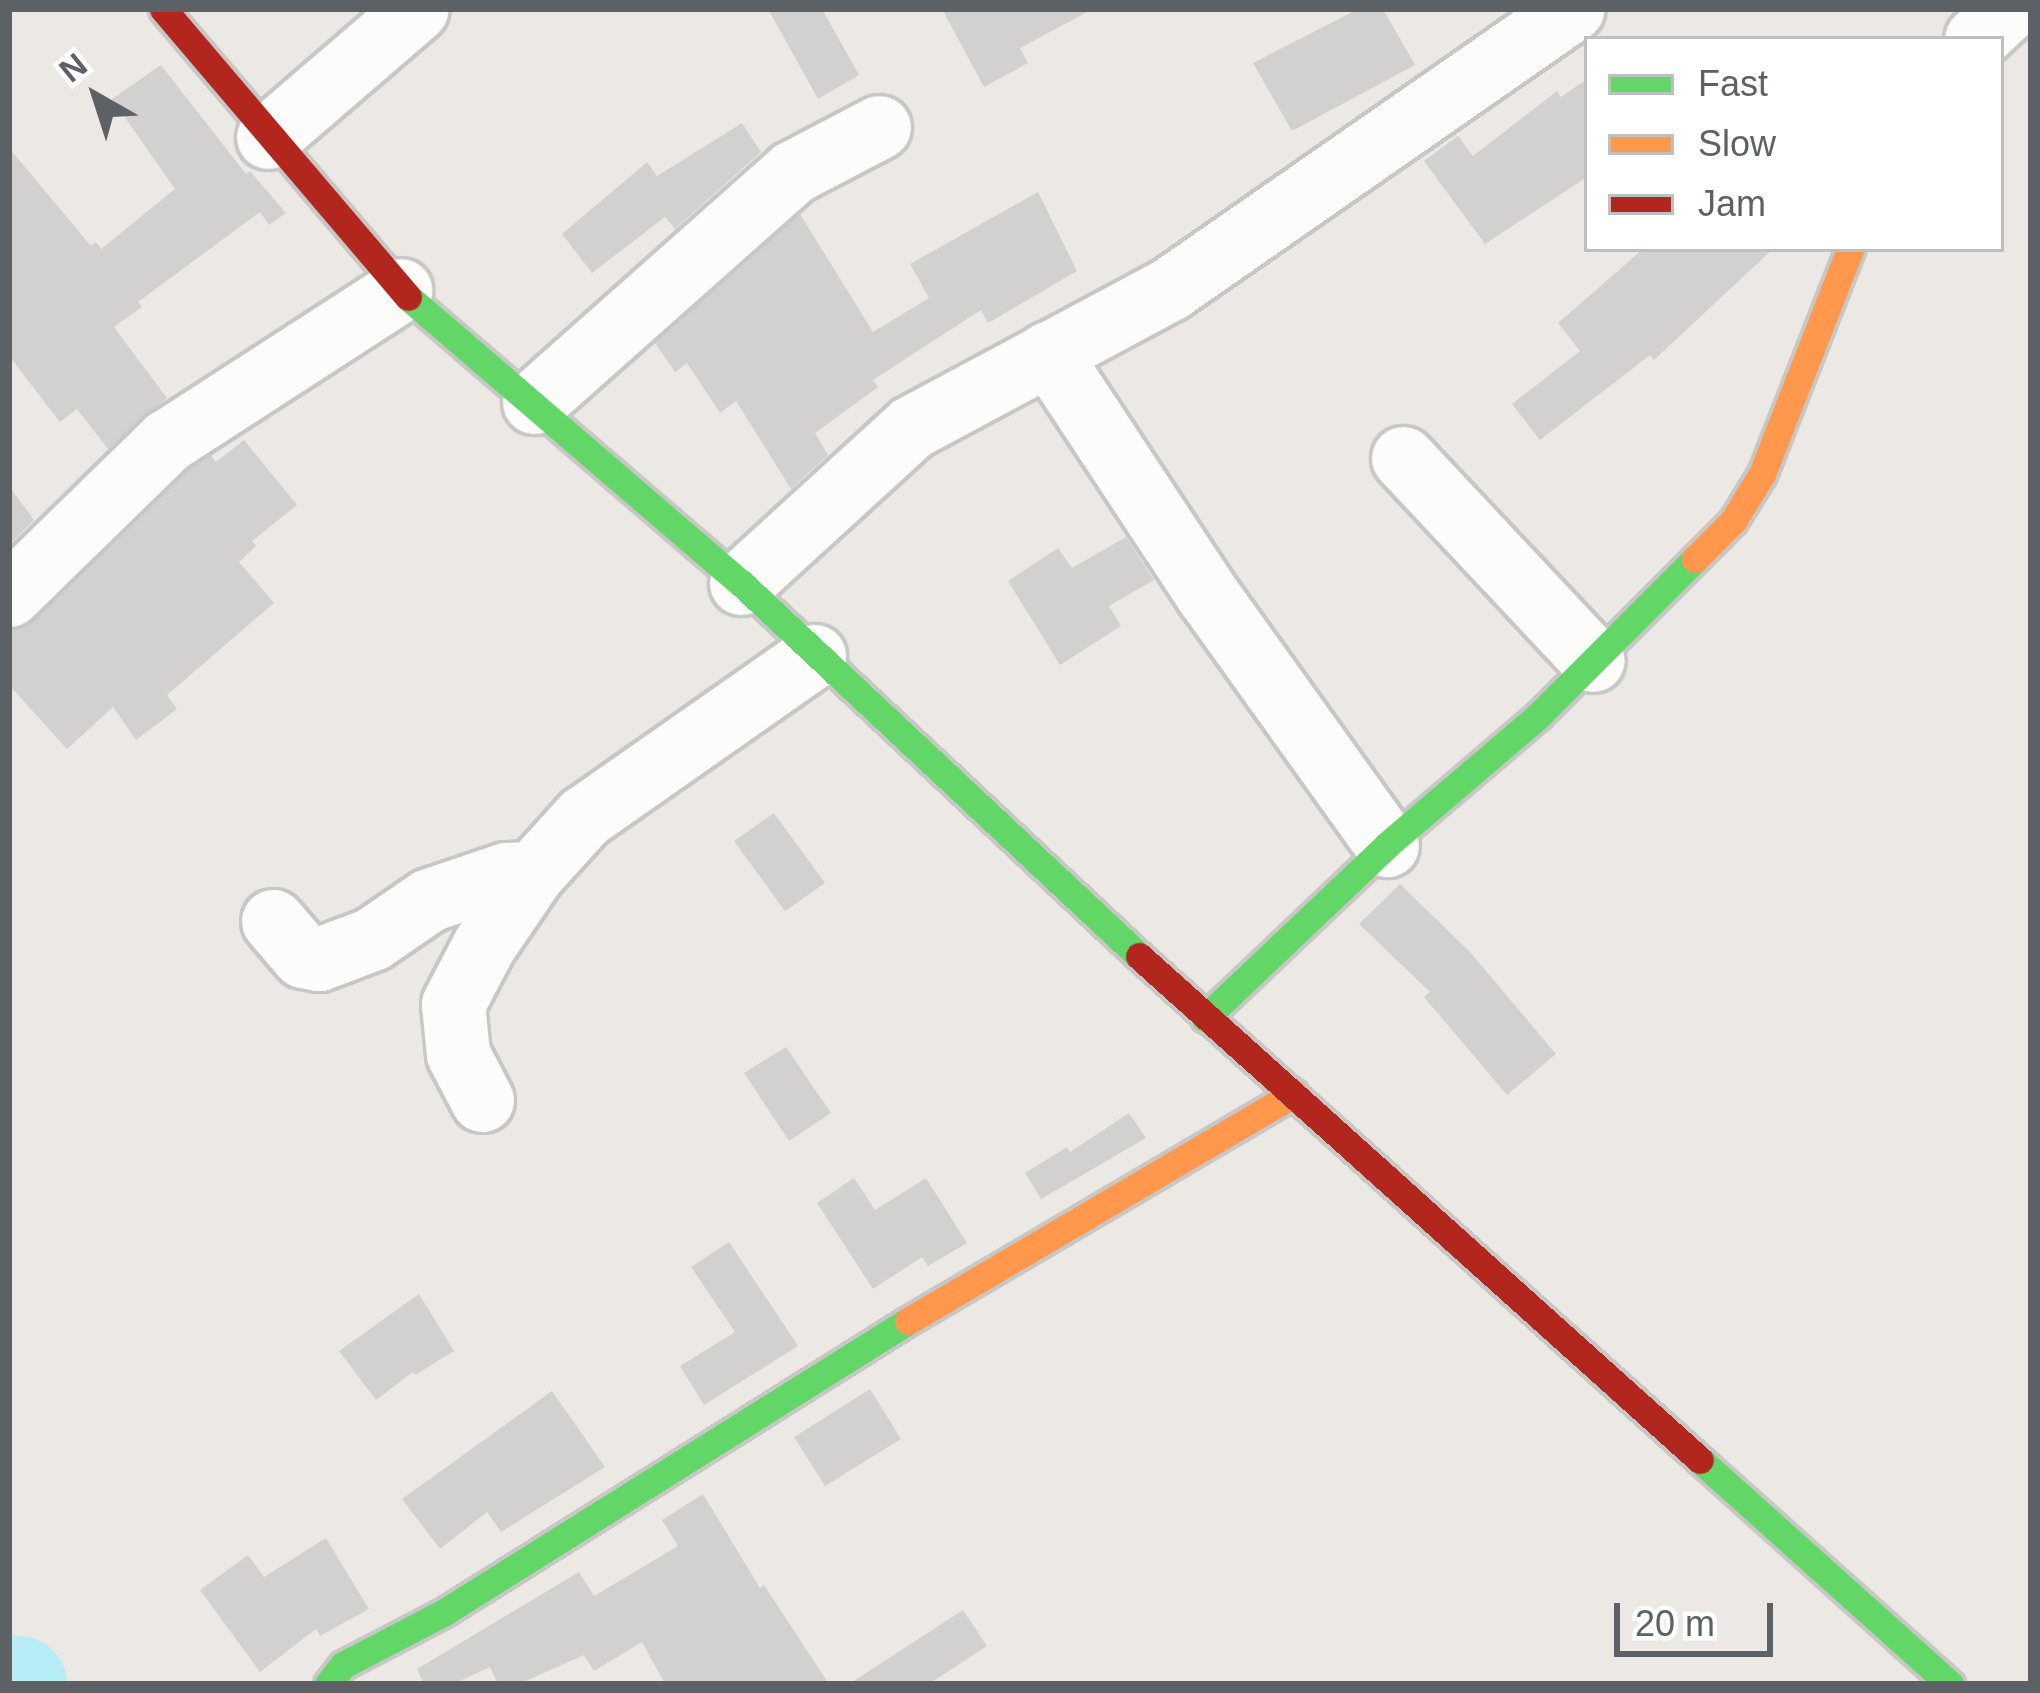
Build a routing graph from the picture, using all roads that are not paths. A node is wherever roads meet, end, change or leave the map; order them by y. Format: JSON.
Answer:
{"nodes":[{"id":1,"x":163,"y":9,"type":"edge"},
{"id":2,"x":417,"y":9,"type":"edge"},
{"id":3,"x":2008,"y":9,"type":"edge"},
{"id":4,"x":1538,"y":19,"type":"edge"},
{"id":5,"x":1979,"y":36,"type":"edge"},
{"id":6,"x":879,"y":128,"type":"dead end"},
{"id":7,"x":268,"y":137,"type":"junction"},
{"id":8,"x":1849,"y":252,"type":"edge"},
{"id":9,"x":400,"y":290,"type":"junction"},
{"id":10,"x":1048,"y":353,"type":"junction"},
{"id":11,"x":534,"y":402,"type":"junction"},
{"id":12,"x":1402,"y":458,"type":"dead end"},
{"id":13,"x":740,"y":583,"type":"junction"},
{"id":14,"x":9,"y":596,"type":"edge"},
{"id":15,"x":814,"y":656,"type":"junction"},
{"id":16,"x":1594,"y":660,"type":"junction"},
{"id":17,"x":1387,"y":845,"type":"junction"},
{"id":18,"x":532,"y":874,"type":"junction"},
{"id":19,"x":273,"y":922,"type":"dead end"},
{"id":20,"x":1205,"y":1018,"type":"junction"},
{"id":21,"x":1294,"y":1094,"type":"junction"},
{"id":22,"x":482,"y":1100,"type":"dead end"},
{"id":23,"x":328,"y":1684,"type":"edge"},
{"id":24,"x":1950,"y":1684,"type":"edge"}],
"edges":[{"from":1,"to":7,"type":"street"},
{"from":2,"to":7,"type":"street"},
{"from":3,"to":5,"type":"street"},
{"from":4,"to":10,"type":"street"},
{"from":6,"to":11,"type":"street"},
{"from":7,"to":9,"type":"street"},
{"from":8,"to":16,"type":"street"},
{"from":9,"to":11,"type":"street"},
{"from":9,"to":14,"type":"street"},
{"from":10,"to":13,"type":"street"},
{"from":10,"to":17,"type":"street"},
{"from":11,"to":13,"type":"street"},
{"from":12,"to":16,"type":"street"},
{"from":13,"to":15,"type":"street"},
{"from":15,"to":18,"type":"street"},
{"from":15,"to":20,"type":"street"},
{"from":16,"to":17,"type":"street"},
{"from":17,"to":20,"type":"street"},
{"from":18,"to":19,"type":"street"},
{"from":18,"to":22,"type":"street"},
{"from":20,"to":21,"type":"street"},
{"from":21,"to":23,"type":"street"},
{"from":21,"to":24,"type":"street"}]}
